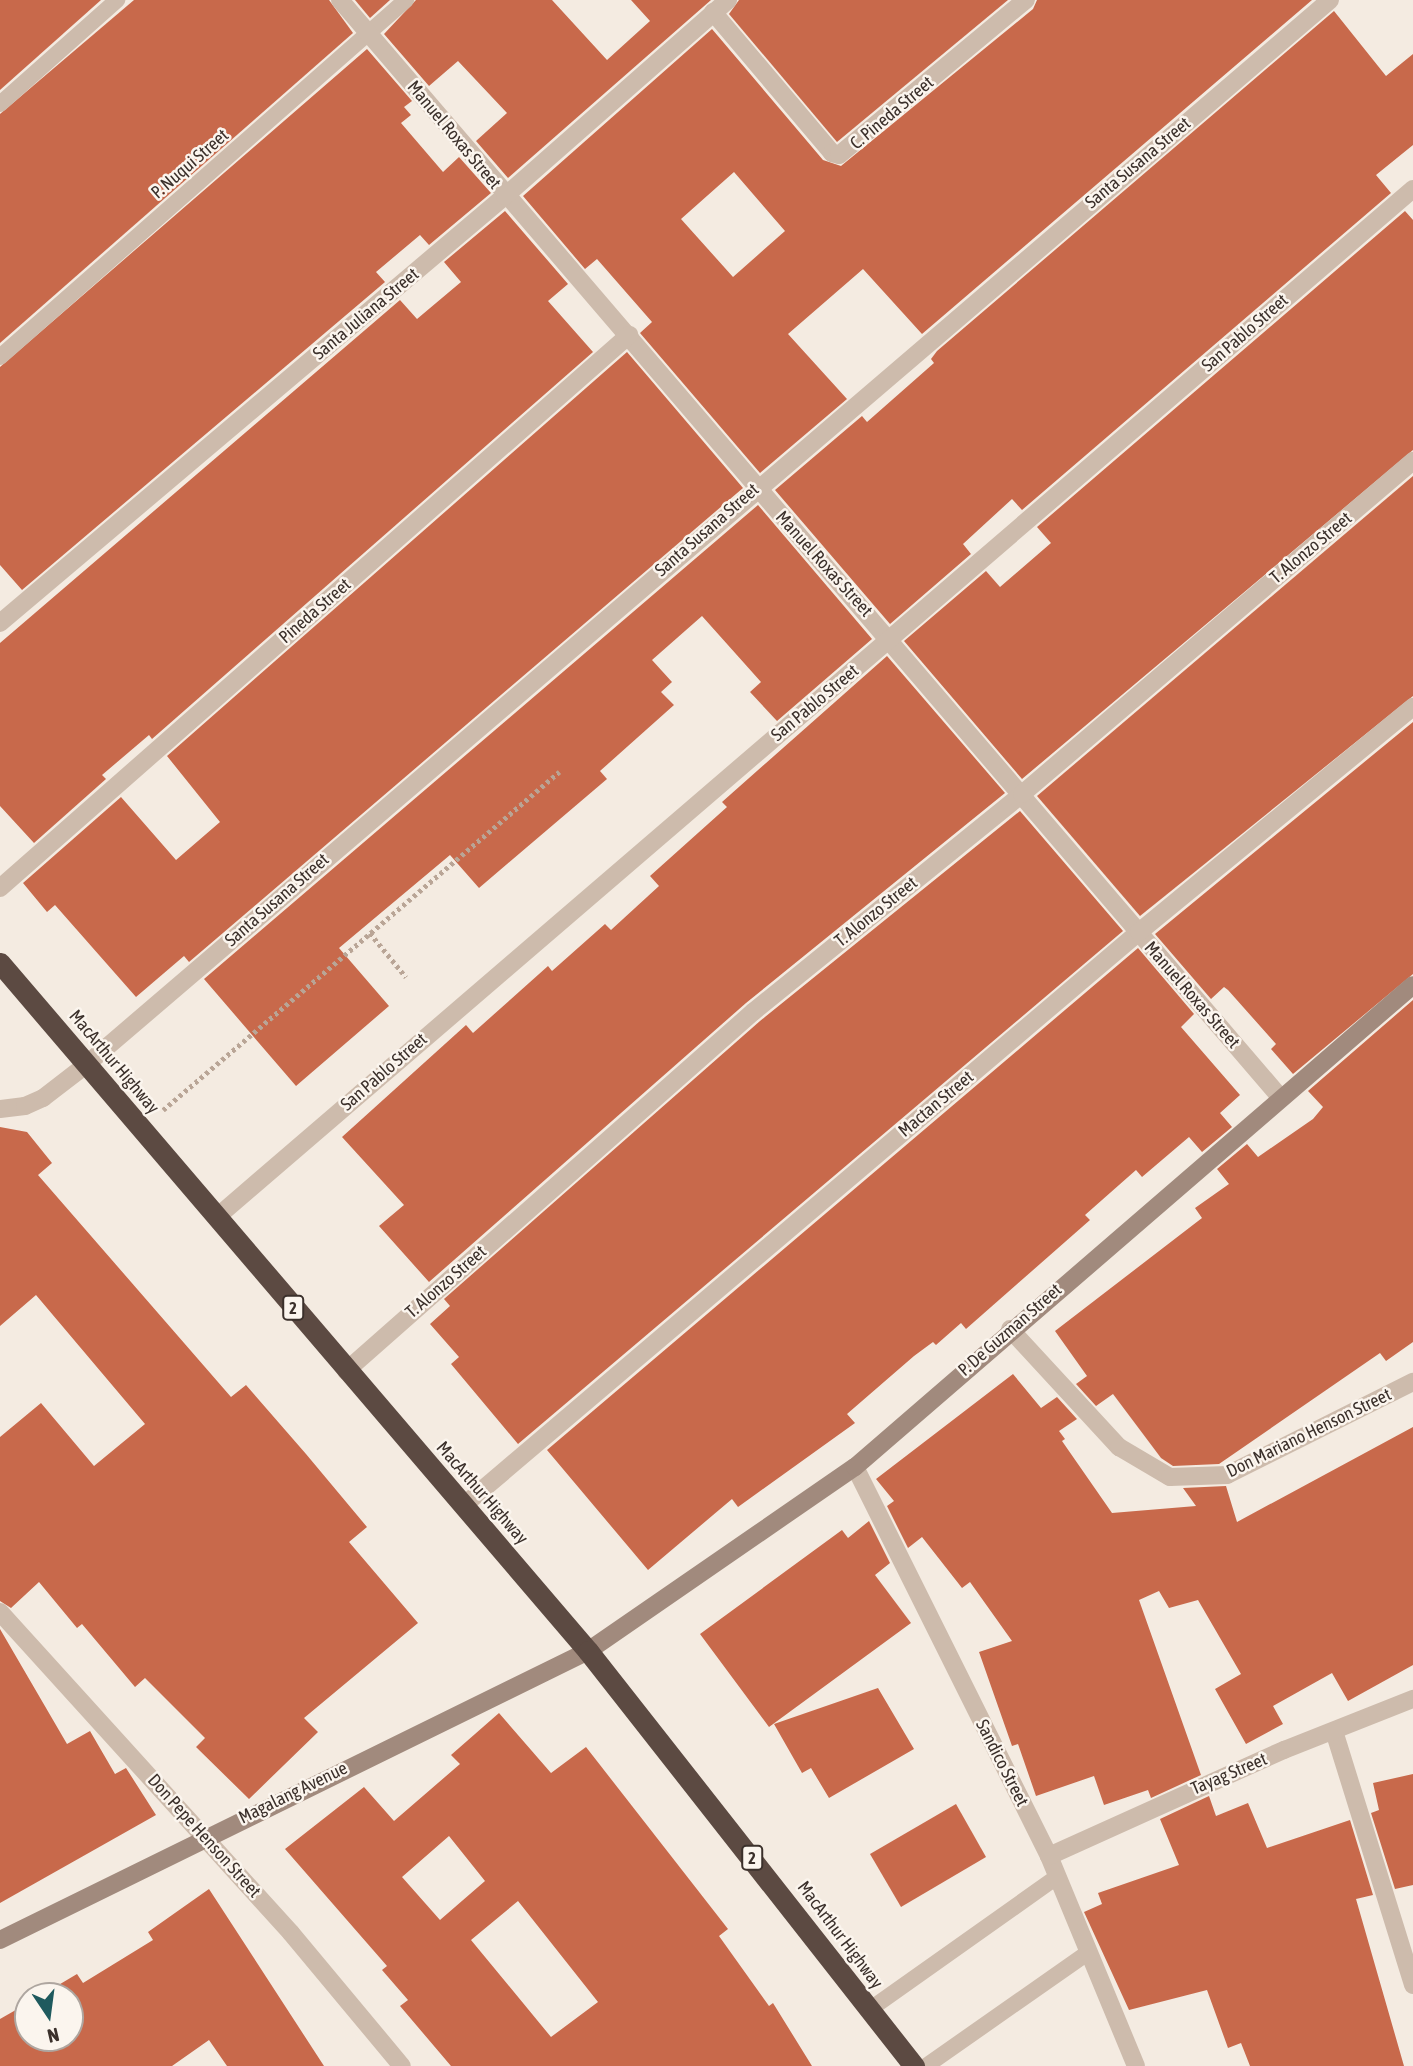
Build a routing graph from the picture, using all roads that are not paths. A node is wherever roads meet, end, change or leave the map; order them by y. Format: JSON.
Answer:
{"nodes":[{"id":1,"x":117,"y":0,"type":"edge"},
{"id":2,"x":340,"y":0,"type":"edge"},
{"id":3,"x":407,"y":0,"type":"edge"},
{"id":4,"x":728,"y":0,"type":"edge"},
{"id":5,"x":1026,"y":0,"type":"edge"},
{"id":6,"x":1329,"y":0,"type":"edge"},
{"id":7,"x":713,"y":12,"type":"junction"},
{"id":8,"x":368,"y":33,"type":"junction"},
{"id":9,"x":0,"y":104,"type":"edge"},
{"id":10,"x":1413,"y":189,"type":"edge"},
{"id":11,"x":505,"y":196,"type":"junction"},
{"id":12,"x":629,"y":335,"type":"junction"},
{"id":13,"x":0,"y":357,"type":"edge"},
{"id":14,"x":1413,"y":461,"type":"edge"},
{"id":15,"x":756,"y":488,"type":"junction"},
{"id":16,"x":0,"y":623,"type":"edge"},
{"id":17,"x":892,"y":638,"type":"junction"},
{"id":18,"x":1413,"y":707,"type":"edge"},
{"id":19,"x":1023,"y":794,"type":"junction"},
{"id":20,"x":0,"y":888,"type":"edge"},
{"id":21,"x":1139,"y":932,"type":"junction"},
{"id":22,"x":0,"y":963,"type":"edge"},
{"id":23,"x":1413,"y":985,"type":"edge"},
{"id":24,"x":87,"y":1064,"type":"junction"},
{"id":25,"x":1280,"y":1097,"type":"junction"},
{"id":26,"x":0,"y":1109,"type":"edge"},
{"id":27,"x":217,"y":1217,"type":"junction"},
{"id":28,"x":1010,"y":1329,"type":"junction"},
{"id":29,"x":346,"y":1371,"type":"junction"},
{"id":30,"x":1413,"y":1382,"type":"edge"},
{"id":31,"x":855,"y":1467,"type":"junction"},
{"id":32,"x":464,"y":1506,"type":"junction"},
{"id":33,"x":0,"y":1612,"type":"edge"},
{"id":34,"x":588,"y":1651,"type":"junction"},
{"id":35,"x":1413,"y":1699,"type":"edge"},
{"id":36,"x":1334,"y":1731,"type":"junction"},
{"id":37,"x":205,"y":1836,"type":"junction"},
{"id":38,"x":1049,"y":1856,"type":"junction"},
{"id":39,"x":1057,"y":1877,"type":"junction"},
{"id":40,"x":0,"y":1940,"type":"edge"},
{"id":41,"x":1089,"y":1952,"type":"junction"},
{"id":42,"x":1413,"y":1985,"type":"edge"},
{"id":43,"x":869,"y":2010,"type":"junction"},
{"id":44,"x":402,"y":2066,"type":"edge"},
{"id":45,"x":914,"y":2066,"type":"edge"},
{"id":46,"x":926,"y":2066,"type":"edge"},
{"id":47,"x":1136,"y":2066,"type":"edge"}],
"edges":[{"from":1,"to":9,"type":"lane"},
{"from":2,"to":8,"type":"street","name":"Manuel Roxas Street"},
{"from":3,"to":8,"type":"lane","name":"P. Nuqui Street"},
{"from":4,"to":7,"type":"street","name":"Santa Juliana Street"},
{"from":5,"to":7,"type":"street","name":"C. Pineda Street"},
{"from":6,"to":15,"type":"street","name":"Santa Susana Street"},
{"from":7,"to":11,"type":"street","name":"Santa Juliana Street"},
{"from":8,"to":11,"type":"street","name":"Manuel Roxas Street"},
{"from":8,"to":13,"type":"lane","name":"P. Nuqui Street"},
{"from":10,"to":17,"type":"street","name":"San Pablo Street"},
{"from":11,"to":12,"type":"street","name":"Manuel Roxas Street"},
{"from":11,"to":16,"type":"street","name":"Santa Juliana Street"},
{"from":12,"to":15,"type":"street","name":"Manuel Roxas Street"},
{"from":12,"to":20,"type":"street","name":"Pineda Street"},
{"from":14,"to":19,"type":"street","name":"T. Alonzo Street"},
{"from":15,"to":17,"type":"street","name":"Manuel Roxas Street"},
{"from":15,"to":24,"type":"street","name":"Santa Susana Street"},
{"from":17,"to":19,"type":"street","name":"Manuel Roxas Street"},
{"from":17,"to":27,"type":"street","name":"San Pablo Street"},
{"from":18,"to":21,"type":"street","name":"Mactan Street"},
{"from":19,"to":21,"type":"street","name":"Manuel Roxas Street"},
{"from":19,"to":29,"type":"street","name":"T. Alonzo Street"},
{"from":21,"to":25,"type":"street","name":"Manuel Roxas Street"},
{"from":21,"to":32,"type":"street","name":"Mactan Street"},
{"from":22,"to":24,"type":"highway","name":"MacArthur Highway","number":"2"},
{"from":23,"to":25,"type":"street","name":"P. De Guzman Street"},
{"from":24,"to":26,"type":"street","name":"Santa Susana Street"},
{"from":24,"to":27,"type":"highway","name":"MacArthur Highway","number":"2"},
{"from":25,"to":28,"type":"street","name":"P. De Guzman Street"},
{"from":27,"to":29,"type":"highway","name":"MacArthur Highway","number":"2"},
{"from":28,"to":30,"type":"street","name":"Don Mariano Henson Street"},
{"from":28,"to":31,"type":"street","name":"P. De Guzman Street"},
{"from":29,"to":32,"type":"highway","name":"MacArthur Highway","number":"2"},
{"from":31,"to":34,"type":"street","name":"P. De Guzman Street"},
{"from":31,"to":38,"type":"street","name":"Sandico Street"},
{"from":32,"to":34,"type":"highway","name":"MacArthur Highway","number":"2"},
{"from":33,"to":37,"type":"street","name":"Don Pepe Henson Street"},
{"from":34,"to":37,"type":"street","name":"Magalang Avenue"},
{"from":34,"to":43,"type":"highway","name":"MacArthur Highway","number":"2"},
{"from":35,"to":36,"type":"street","name":"Tayag Street"},
{"from":36,"to":38,"type":"street","name":"Tayag Street"},
{"from":36,"to":42,"type":"street"},
{"from":37,"to":40,"type":"street","name":"Magalang Avenue"},
{"from":37,"to":44,"type":"street","name":"Don Pepe Henson Street"},
{"from":38,"to":39,"type":"street","name":"Sandico Street"},
{"from":39,"to":41,"type":"street","name":"Sandico Street"},
{"from":39,"to":43,"type":"lane"},
{"from":41,"to":46,"type":"lane"},
{"from":41,"to":47,"type":"street","name":"Sandico Street"},
{"from":43,"to":45,"type":"highway","name":"MacArthur Highway","number":"2"}]}
